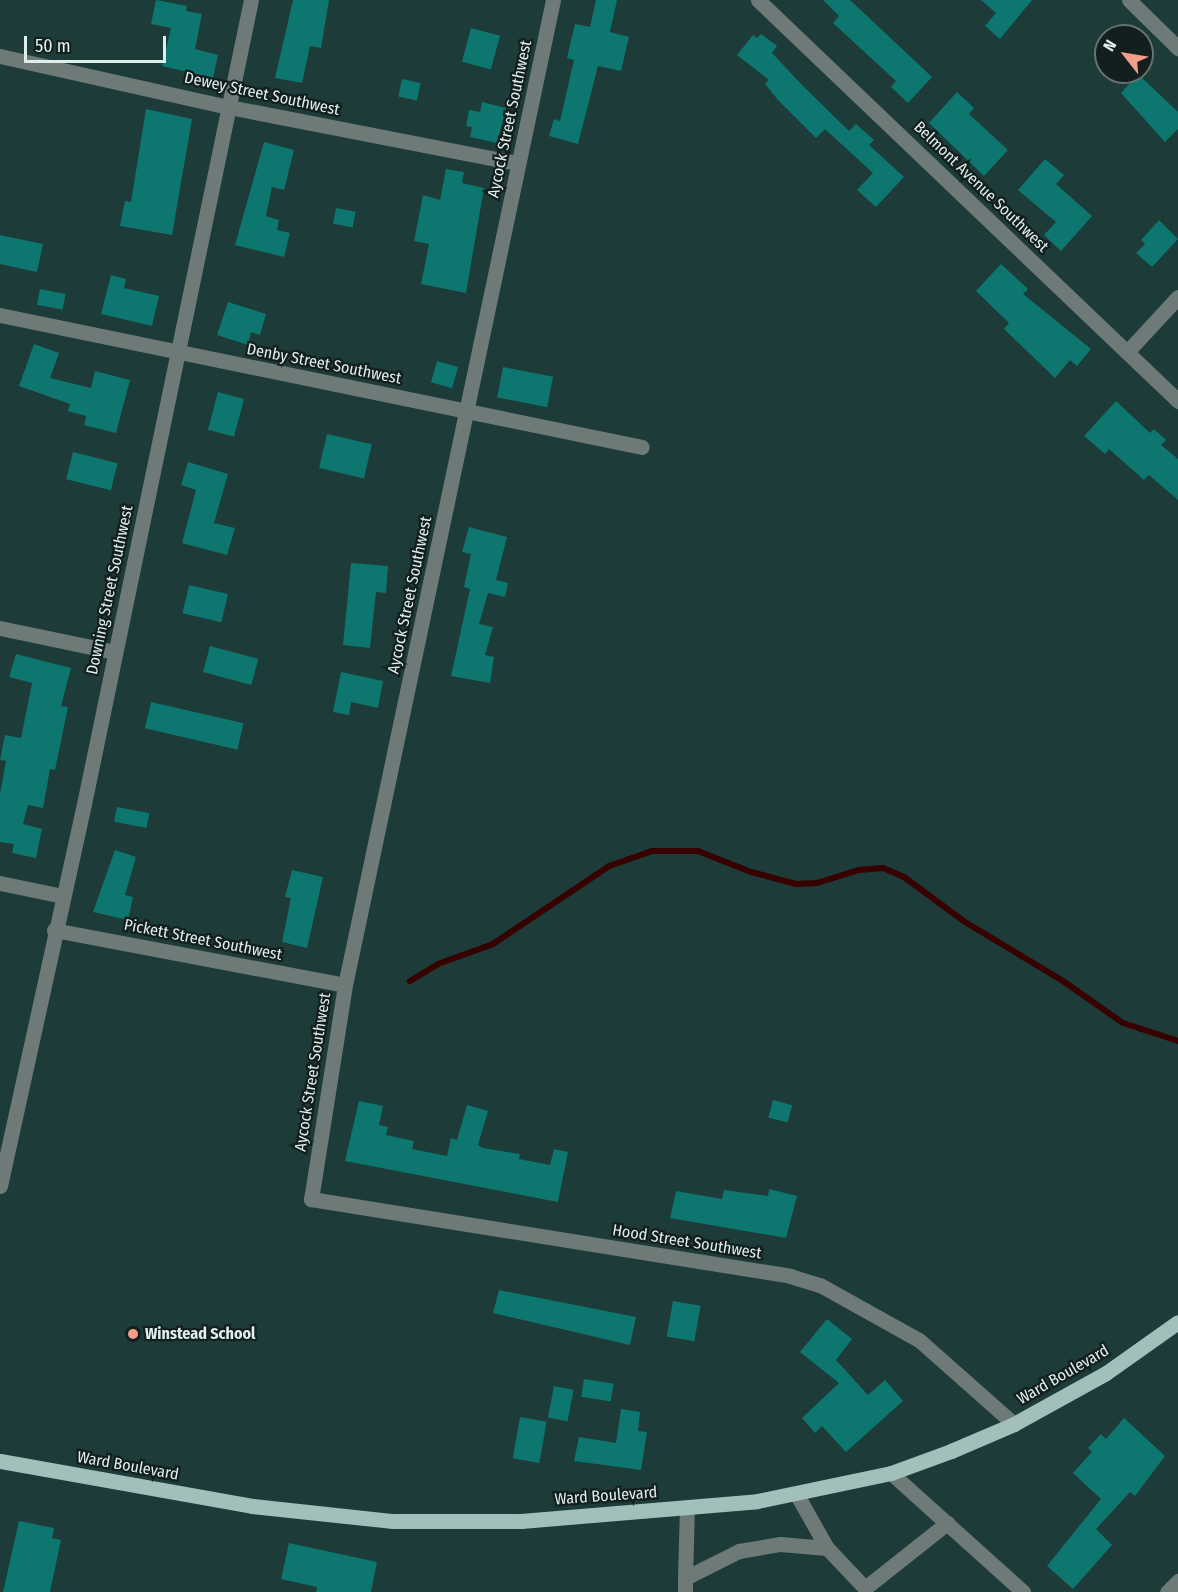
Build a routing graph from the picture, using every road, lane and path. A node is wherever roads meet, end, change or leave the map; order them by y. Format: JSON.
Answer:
{"nodes":[{"id":1,"x":251,"y":0,"type":"edge"},
{"id":2,"x":553,"y":0,"type":"edge"},
{"id":3,"x":758,"y":0,"type":"edge"},
{"id":4,"x":1129,"y":0,"type":"edge"},
{"id":5,"x":1178,"y":48,"type":"edge"},
{"id":6,"x":0,"y":56,"type":"edge"},
{"id":7,"x":229,"y":106,"type":"junction"},
{"id":8,"x":519,"y":164,"type":"junction"},
{"id":9,"x":1178,"y":297,"type":"edge"},
{"id":10,"x":0,"y":315,"type":"edge"},
{"id":11,"x":1127,"y":352,"type":"junction"},
{"id":12,"x":178,"y":353,"type":"junction"},
{"id":13,"x":1178,"y":401,"type":"edge"},
{"id":14,"x":467,"y":410,"type":"junction"},
{"id":15,"x":642,"y":447,"type":"dead end"},
{"id":16,"x":0,"y":628,"type":"edge"},
{"id":17,"x":115,"y":652,"type":"junction"},
{"id":18,"x":0,"y":883,"type":"edge"},
{"id":19,"x":63,"y":896,"type":"junction"},
{"id":20,"x":54,"y":930,"type":"junction"},
{"id":21,"x":345,"y":986,"type":"junction"},
{"id":22,"x":0,"y":1185,"type":"edge"},
{"id":23,"x":311,"y":1199,"type":"joint"},
{"id":24,"x":1178,"y":1322,"type":"edge"},
{"id":25,"x":1014,"y":1424,"type":"junction"},
{"id":26,"x":0,"y":1461,"type":"edge"},
{"id":27,"x":891,"y":1473,"type":"junction"},
{"id":28,"x":797,"y":1495,"type":"junction"},
{"id":29,"x":687,"y":1508,"type":"junction"},
{"id":30,"x":947,"y":1523,"type":"junction"},
{"id":31,"x":827,"y":1548,"type":"junction"},
{"id":32,"x":1178,"y":1581,"type":"edge"},
{"id":33,"x":685,"y":1585,"type":"edge"},
{"id":34,"x":862,"y":1590,"type":"edge"},
{"id":35,"x":1023,"y":1592,"type":"edge"},
{"id":36,"x":1167,"y":1592,"type":"edge"}],
"edges":[{"from":1,"to":7,"type":"street","name":"Downing Street Southwest"},
{"from":2,"to":8,"type":"street","name":"Aycock Street Southwest"},
{"from":3,"to":11,"type":"street","name":"Belmont Avenue Southwest"},
{"from":4,"to":5,"type":"street"},
{"from":6,"to":7,"type":"street","name":"Dewey Street Southwest"},
{"from":7,"to":8,"type":"street","name":"Dewey Street Southwest"},
{"from":7,"to":12,"type":"street","name":"Downing Street Southwest"},
{"from":8,"to":14,"type":"street","name":"Aycock Street Southwest"},
{"from":9,"to":11,"type":"street"},
{"from":10,"to":12,"type":"street","name":"Denby Street Southwest"},
{"from":11,"to":13,"type":"street","name":"Belmont Avenue Southwest"},
{"from":12,"to":14,"type":"street","name":"Denby Street Southwest"},
{"from":12,"to":17,"type":"street","name":"Downing Street Southwest"},
{"from":14,"to":15,"type":"street","name":"Denby Street Southwest"},
{"from":14,"to":21,"type":"street","name":"Aycock Street Southwest"},
{"from":16,"to":17,"type":"street"},
{"from":17,"to":19,"type":"street","name":"Downing Street Southwest"},
{"from":18,"to":19,"type":"street"},
{"from":19,"to":20,"type":"street","name":"Downing Street Southwest"},
{"from":20,"to":21,"type":"street","name":"Pickett Street Southwest"},
{"from":20,"to":22,"type":"street","name":"Downing Street Southwest"},
{"from":21,"to":23,"type":"street","name":"Aycock Street Southwest"},
{"from":23,"to":25,"type":"street","name":"Hood Street Southwest"},
{"from":24,"to":25,"type":"main road","name":"Ward Boulevard"},
{"from":25,"to":27,"type":"main road","name":"Ward Boulevard"},
{"from":26,"to":29,"type":"main road","name":"Ward Boulevard"},
{"from":27,"to":28,"type":"main road","name":"Ward Boulevard"},
{"from":27,"to":30,"type":"street"},
{"from":28,"to":29,"type":"main road","name":"Ward Boulevard"},
{"from":28,"to":31,"type":"street"},
{"from":29,"to":33,"type":"street"},
{"from":30,"to":34,"type":"street"},
{"from":30,"to":35,"type":"street"},
{"from":31,"to":33,"type":"street"},
{"from":31,"to":34,"type":"street"},
{"from":32,"to":36,"type":"street"}]}
